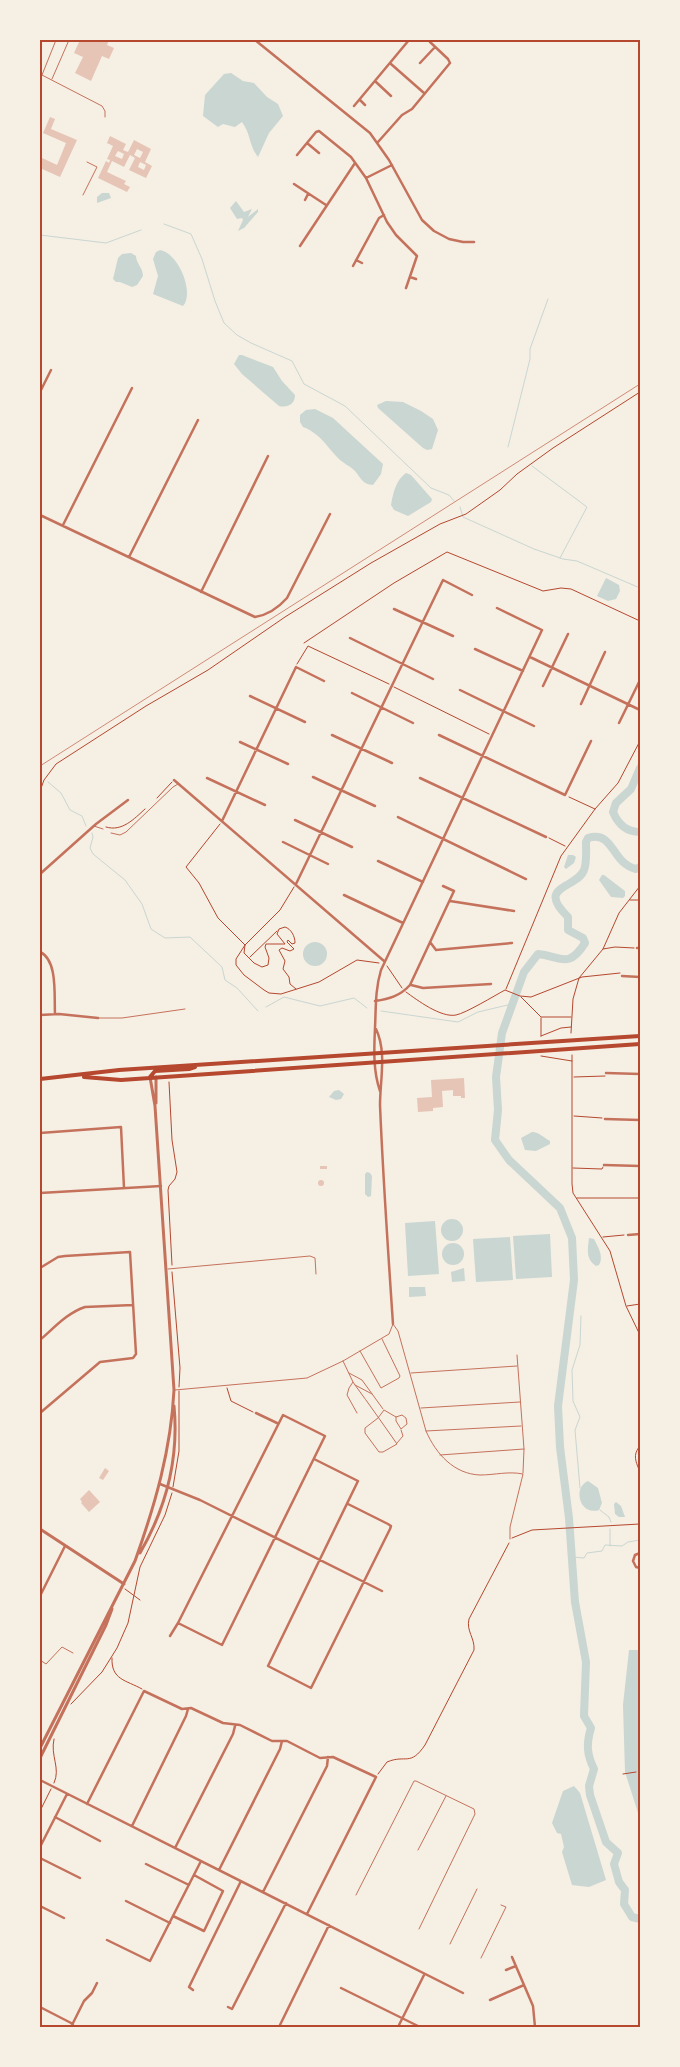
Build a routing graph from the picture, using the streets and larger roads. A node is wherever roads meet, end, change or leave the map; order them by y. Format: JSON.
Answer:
{"nodes":[{"id":1,"x":255,"y":40,"type":"edge"},
{"id":2,"x":410,"y":40,"type":"edge"},
{"id":3,"x":430,"y":42,"type":"dead end"},
{"id":4,"x":435,"y":47,"type":"junction"},
{"id":5,"x":420,"y":63,"type":"dead end"},
{"id":6,"x":391,"y":64,"type":"junction"},
{"id":7,"x":376,"y":82,"type":"junction"},
{"id":8,"x":424,"y":93,"type":"junction"},
{"id":9,"x":391,"y":96,"type":"dead end"},
{"id":10,"x":360,"y":100,"type":"junction"},
{"id":11,"x":365,"y":105,"type":"dead end"},
{"id":12,"x":354,"y":106,"type":"dead end"},
{"id":13,"x":378,"y":142,"type":"junction"},
{"id":14,"x":307,"y":143,"type":"junction"},
{"id":15,"x":319,"y":153,"type":"dead end"},
{"id":16,"x":297,"y":155,"type":"dead end"},
{"id":17,"x":355,"y":163,"type":"junction"},
{"id":18,"x":392,"y":165,"type":"junction"},
{"id":19,"x":366,"y":178,"type":"junction"},
{"id":20,"x":294,"y":184,"type":"dead end"},
{"id":21,"x":308,"y":194,"type":"junction"},
{"id":22,"x":305,"y":200,"type":"dead end"},
{"id":23,"x":326,"y":205,"type":"junction"},
{"id":24,"x":384,"y":215,"type":"junction"},
{"id":25,"x":474,"y":242,"type":"dead end"},
{"id":26,"x":300,"y":246,"type":"dead end"},
{"id":27,"x":356,"y":260,"type":"junction"},
{"id":28,"x":362,"y":263,"type":"dead end"},
{"id":29,"x":353,"y":266,"type":"dead end"},
{"id":30,"x":410,"y":276,"type":"junction"},
{"id":31,"x":416,"y":279,"type":"dead end"},
{"id":32,"x":406,"y":288,"type":"dead end"},
{"id":33,"x":51,"y":370,"type":"dead end"},
{"id":34,"x":132,"y":388,"type":"dead end"},
{"id":35,"x":40,"y":392,"type":"edge"},
{"id":36,"x":198,"y":420,"type":"dead end"},
{"id":37,"x":268,"y":456,"type":"dead end"},
{"id":38,"x":330,"y":514,"type":"dead end"},
{"id":39,"x":40,"y":515,"type":"edge"},
{"id":40,"x":63,"y":525,"type":"junction"},
{"id":41,"x":128,"y":557,"type":"junction"},
{"id":42,"x":201,"y":592,"type":"junction"},
{"id":43,"x":472,"y":595,"type":"dead end"},
{"id":44,"x":497,"y":608,"type":"dead end"},
{"id":45,"x":394,"y":609,"type":"dead end"},
{"id":46,"x":423,"y":622,"type":"junction"},
{"id":47,"x":568,"y":634,"type":"dead end"},
{"id":48,"x":453,"y":636,"type":"dead end"},
{"id":49,"x":350,"y":638,"type":"dead end"},
{"id":50,"x":475,"y":649,"type":"dead end"},
{"id":51,"x":606,"y":652,"type":"dead end"},
{"id":52,"x":530,"y":657,"type":"junction"},
{"id":53,"x":403,"y":664,"type":"junction"},
{"id":54,"x":552,"y":668,"type":"junction"},
{"id":55,"x":523,"y":671,"type":"junction"},
{"id":56,"x":433,"y":679,"type":"dead end"},
{"id":57,"x":640,"y":680,"type":"edge"},
{"id":58,"x":324,"y":681,"type":"dead end"},
{"id":59,"x":543,"y":686,"type":"dead end"},
{"id":60,"x":589,"y":686,"type":"junction"},
{"id":61,"x":460,"y":690,"type":"dead end"},
{"id":62,"x":352,"y":693,"type":"dead end"},
{"id":63,"x":250,"y":696,"type":"dead end"},
{"id":64,"x":581,"y":704,"type":"dead end"},
{"id":65,"x":628,"y":704,"type":"junction"},
{"id":66,"x":276,"y":708,"type":"junction"},
{"id":67,"x":382,"y":708,"type":"junction"},
{"id":68,"x":640,"y":710,"type":"edge"},
{"id":69,"x":504,"y":711,"type":"junction"},
{"id":70,"x":305,"y":722,"type":"dead end"},
{"id":71,"x":413,"y":723,"type":"dead end"},
{"id":72,"x":619,"y":723,"type":"dead end"},
{"id":73,"x":534,"y":726,"type":"dead end"},
{"id":74,"x":332,"y":735,"type":"dead end"},
{"id":75,"x":439,"y":735,"type":"dead end"},
{"id":76,"x":591,"y":741,"type":"dead end"},
{"id":77,"x":240,"y":742,"type":"dead end"},
{"id":78,"x":362,"y":749,"type":"junction"},
{"id":79,"x":256,"y":750,"type":"junction"},
{"id":80,"x":482,"y":756,"type":"junction"},
{"id":81,"x":288,"y":764,"type":"dead end"},
{"id":82,"x":392,"y":764,"type":"dead end"},
{"id":83,"x":313,"y":777,"type":"dead end"},
{"id":84,"x":207,"y":778,"type":"dead end"},
{"id":85,"x":420,"y":778,"type":"dead end"},
{"id":86,"x":174,"y":780,"type":"road end"},
{"id":87,"x":342,"y":791,"type":"junction"},
{"id":88,"x":236,"y":792,"type":"junction"},
{"id":89,"x":462,"y":798,"type":"junction"},
{"id":90,"x":128,"y":800,"type":"dead end"},
{"id":91,"x":266,"y":805,"type":"dead end"},
{"id":92,"x":375,"y":806,"type":"dead end"},
{"id":93,"x":398,"y":817,"type":"dead end"},
{"id":94,"x":295,"y":820,"type":"dead end"},
{"id":95,"x":222,"y":821,"type":"junction"},
{"id":96,"x":322,"y":833,"type":"junction"},
{"id":97,"x":546,"y":837,"type":"road end"},
{"id":98,"x":443,"y":839,"type":"junction"},
{"id":99,"x":283,"y":842,"type":"dead end"},
{"id":100,"x":352,"y":847,"type":"dead end"},
{"id":101,"x":311,"y":856,"type":"junction"},
{"id":102,"x":378,"y":860,"type":"dead end"},
{"id":103,"x":328,"y":864,"type":"dead end"},
{"id":104,"x":40,"y":874,"type":"edge"},
{"id":105,"x":526,"y":879,"type":"dead end"},
{"id":106,"x":422,"y":882,"type":"junction"},
{"id":107,"x":296,"y":884,"type":"junction"},
{"id":108,"x":443,"y":886,"type":"dead end"},
{"id":109,"x":344,"y":895,"type":"dead end"},
{"id":110,"x":450,"y":901,"type":"junction"},
{"id":111,"x":514,"y":911,"type":"dead end"},
{"id":112,"x":403,"y":923,"type":"junction"},
{"id":113,"x":430,"y":942,"type":"junction"},
{"id":114,"x":512,"y":943,"type":"dead end"},
{"id":115,"x":40,"y":952,"type":"edge"},
{"id":116,"x":384,"y":961,"type":"junction"},
{"id":117,"x":622,"y":975,"type":"road end"},
{"id":118,"x":640,"y":976,"type":"edge"},
{"id":119,"x":491,"y":984,"type":"dead end"},
{"id":120,"x":410,"y":985,"type":"junction"},
{"id":121,"x":374,"y":1001,"type":"junction"},
{"id":122,"x":55,"y":1014,"type":"junction"},
{"id":123,"x":40,"y":1015,"type":"edge"},
{"id":124,"x":98,"y":1018,"type":"road end"},
{"id":125,"x":375,"y":1027,"type":"junction"},
{"id":126,"x":640,"y":1036,"type":"edge"},
{"id":127,"x":640,"y":1044,"type":"edge"},
{"id":128,"x":381,"y":1053,"type":"junction"},
{"id":129,"x":375,"y":1054,"type":"junction"},
{"id":130,"x":375,"y":1062,"type":"junction"},
{"id":131,"x":381,"y":1062,"type":"junction"},
{"id":132,"x":154,"y":1073,"type":"junction"},
{"id":133,"x":606,"y":1073,"type":"road end"},
{"id":134,"x":640,"y":1074,"type":"edge"},
{"id":135,"x":79,"y":1076,"type":"junction"},
{"id":136,"x":150,"y":1077,"type":"junction"},
{"id":137,"x":40,"y":1079,"type":"edge"},
{"id":138,"x":380,"y":1091,"type":"junction"},
{"id":139,"x":155,"y":1106,"type":"junction"},
{"id":140,"x":605,"y":1119,"type":"road end"},
{"id":141,"x":640,"y":1120,"type":"edge"},
{"id":142,"x":40,"y":1133,"type":"edge"},
{"id":143,"x":604,"y":1165,"type":"road end"},
{"id":144,"x":640,"y":1166,"type":"edge"},
{"id":145,"x":161,"y":1186,"type":"junction"},
{"id":146,"x":124,"y":1188,"type":"junction"},
{"id":147,"x":40,"y":1193,"type":"edge"},
{"id":148,"x":640,"y":1234,"type":"edge"},
{"id":149,"x":628,"y":1235,"type":"road end"},
{"id":150,"x":40,"y":1268,"type":"edge"},
{"id":151,"x":133,"y":1305,"type":"junction"},
{"id":152,"x":393,"y":1324,"type":"road end"},
{"id":153,"x":40,"y":1340,"type":"edge"},
{"id":154,"x":174,"y":1398,"type":"junction"},
{"id":155,"x":40,"y":1413,"type":"edge"},
{"id":156,"x":256,"y":1413,"type":"road end"},
{"id":157,"x":278,"y":1424,"type":"junction"},
{"id":158,"x":314,"y":1459,"type":"junction"},
{"id":159,"x":160,"y":1484,"type":"junction"},
{"id":160,"x":167,"y":1488,"type":"junction"},
{"id":161,"x":348,"y":1504,"type":"junction"},
{"id":162,"x":232,"y":1516,"type":"junction"},
{"id":163,"x":40,"y":1529,"type":"edge"},
{"id":164,"x":275,"y":1538,"type":"junction"},
{"id":165,"x":66,"y":1546,"type":"junction"},
{"id":166,"x":640,"y":1552,"type":"edge"},
{"id":167,"x":320,"y":1560,"type":"junction"},
{"id":168,"x":135,"y":1561,"type":"junction"},
{"id":169,"x":640,"y":1568,"type":"edge"},
{"id":170,"x":364,"y":1582,"type":"junction"},
{"id":171,"x":123,"y":1586,"type":"junction"},
{"id":172,"x":382,"y":1591,"type":"dead end"},
{"id":173,"x":40,"y":1596,"type":"edge"},
{"id":174,"x":115,"y":1601,"type":"junction"},
{"id":175,"x":178,"y":1623,"type":"junction"},
{"id":176,"x":170,"y":1636,"type":"dead end"},
{"id":177,"x":188,"y":1709,"type":"junction"},
{"id":178,"x":235,"y":1725,"type":"junction"},
{"id":179,"x":282,"y":1741,"type":"junction"},
{"id":180,"x":40,"y":1748,"type":"edge"},
{"id":181,"x":328,"y":1757,"type":"junction"},
{"id":182,"x":40,"y":1758,"type":"edge"},
{"id":183,"x":40,"y":1780,"type":"edge"},
{"id":184,"x":67,"y":1794,"type":"junction"},
{"id":185,"x":87,"y":1804,"type":"junction"},
{"id":186,"x":55,"y":1817,"type":"junction"},
{"id":187,"x":132,"y":1826,"type":"junction"},
{"id":188,"x":100,"y":1841,"type":"dead end"},
{"id":189,"x":40,"y":1847,"type":"edge"},
{"id":190,"x":175,"y":1848,"type":"junction"},
{"id":191,"x":40,"y":1858,"type":"edge"},
{"id":192,"x":201,"y":1861,"type":"junction"},
{"id":193,"x":146,"y":1864,"type":"dead end"},
{"id":194,"x":219,"y":1870,"type":"junction"},
{"id":195,"x":194,"y":1876,"type":"junction"},
{"id":196,"x":80,"y":1878,"type":"dead end"},
{"id":197,"x":241,"y":1881,"type":"junction"},
{"id":198,"x":189,"y":1885,"type":"junction"},
{"id":199,"x":263,"y":1892,"type":"junction"},
{"id":200,"x":126,"y":1901,"type":"dead end"},
{"id":201,"x":286,"y":1903,"type":"junction"},
{"id":202,"x":40,"y":1906,"type":"edge"},
{"id":203,"x":307,"y":1914,"type":"junction"},
{"id":204,"x":173,"y":1916,"type":"junction"},
{"id":205,"x":64,"y":1918,"type":"dead end"},
{"id":206,"x":170,"y":1923,"type":"junction"},
{"id":207,"x":329,"y":1925,"type":"junction"},
{"id":208,"x":107,"y":1940,"type":"dead end"},
{"id":209,"x":512,"y":1957,"type":"dead end"},
{"id":210,"x":516,"y":1966,"type":"junction"},
{"id":211,"x":506,"y":1970,"type":"dead end"},
{"id":212,"x":424,"y":1974,"type":"junction"},
{"id":213,"x":97,"y":1983,"type":"dead end"},
{"id":214,"x":524,"y":1985,"type":"junction"},
{"id":215,"x":341,"y":1988,"type":"dead end"},
{"id":216,"x":193,"y":1990,"type":"dead end"},
{"id":217,"x":463,"y":1993,"type":"dead end"},
{"id":218,"x":490,"y":2000,"type":"dead end"},
{"id":219,"x":40,"y":2007,"type":"edge"},
{"id":220,"x":228,"y":2007,"type":"dead end"},
{"id":221,"x":402,"y":2018,"type":"junction"},
{"id":222,"x":72,"y":2025,"type":"edge"},
{"id":223,"x":279,"y":2027,"type":"edge"},
{"id":224,"x":398,"y":2027,"type":"edge"},
{"id":225,"x":420,"y":2027,"type":"edge"},
{"id":226,"x":535,"y":2027,"type":"edge"}],
"edges":[{"from":1,"to":13,"type":"street"},
{"from":2,"to":6,"type":"street"},
{"from":3,"to":4,"type":"street"},
{"from":4,"to":5,"type":"street"},
{"from":4,"to":8,"type":"street"},
{"from":6,"to":7,"type":"street"},
{"from":6,"to":8,"type":"street"},
{"from":7,"to":9,"type":"street"},
{"from":7,"to":10,"type":"street"},
{"from":8,"to":13,"type":"street"},
{"from":10,"to":11,"type":"street"},
{"from":10,"to":12,"type":"street"},
{"from":13,"to":18,"type":"street"},
{"from":14,"to":15,"type":"street"},
{"from":14,"to":16,"type":"street"},
{"from":14,"to":17,"type":"street"},
{"from":17,"to":19,"type":"street"},
{"from":17,"to":23,"type":"street"},
{"from":18,"to":19,"type":"street"},
{"from":18,"to":25,"type":"street"},
{"from":19,"to":24,"type":"street"},
{"from":20,"to":21,"type":"street"},
{"from":21,"to":22,"type":"street"},
{"from":21,"to":23,"type":"street"},
{"from":23,"to":26,"type":"street"},
{"from":24,"to":27,"type":"street"},
{"from":24,"to":30,"type":"street"},
{"from":27,"to":28,"type":"street"},
{"from":27,"to":29,"type":"street"},
{"from":30,"to":31,"type":"street"},
{"from":30,"to":32,"type":"street"},
{"from":33,"to":35,"type":"street"},
{"from":34,"to":40,"type":"street"},
{"from":36,"to":41,"type":"street"},
{"from":37,"to":42,"type":"street"},
{"from":38,"to":42,"type":"street"},
{"from":39,"to":40,"type":"street"},
{"from":40,"to":41,"type":"street"},
{"from":41,"to":42,"type":"street"},
{"from":43,"to":46,"type":"street"},
{"from":44,"to":52,"type":"street"},
{"from":45,"to":46,"type":"street"},
{"from":46,"to":48,"type":"street"},
{"from":46,"to":53,"type":"street"},
{"from":47,"to":54,"type":"street"},
{"from":49,"to":53,"type":"street"},
{"from":50,"to":55,"type":"street"},
{"from":51,"to":60,"type":"street"},
{"from":52,"to":54,"type":"street"},
{"from":52,"to":55,"type":"street"},
{"from":53,"to":56,"type":"street"},
{"from":53,"to":67,"type":"street"},
{"from":54,"to":59,"type":"street"},
{"from":54,"to":60,"type":"street"},
{"from":55,"to":69,"type":"street"},
{"from":57,"to":65,"type":"street"},
{"from":58,"to":66,"type":"street"},
{"from":60,"to":64,"type":"street"},
{"from":60,"to":65,"type":"street"},
{"from":61,"to":69,"type":"street"},
{"from":62,"to":67,"type":"street"},
{"from":63,"to":66,"type":"street"},
{"from":65,"to":68,"type":"street"},
{"from":65,"to":72,"type":"street"},
{"from":66,"to":70,"type":"street"},
{"from":66,"to":79,"type":"street"},
{"from":67,"to":71,"type":"street"},
{"from":67,"to":78,"type":"street"},
{"from":69,"to":73,"type":"street"},
{"from":69,"to":80,"type":"street"},
{"from":74,"to":78,"type":"street"},
{"from":75,"to":80,"type":"street"},
{"from":76,"to":80,"type":"street"},
{"from":77,"to":79,"type":"street"},
{"from":78,"to":82,"type":"street"},
{"from":78,"to":87,"type":"street"},
{"from":79,"to":81,"type":"street"},
{"from":79,"to":88,"type":"street"},
{"from":80,"to":89,"type":"street"},
{"from":83,"to":87,"type":"street"},
{"from":84,"to":88,"type":"street"},
{"from":85,"to":89,"type":"street"},
{"from":86,"to":95,"type":"street"},
{"from":87,"to":92,"type":"street"},
{"from":87,"to":96,"type":"street"},
{"from":88,"to":91,"type":"street"},
{"from":88,"to":95,"type":"street"},
{"from":89,"to":97,"type":"street"},
{"from":89,"to":98,"type":"street"},
{"from":90,"to":104,"type":"street"},
{"from":93,"to":98,"type":"street"},
{"from":94,"to":96,"type":"street"},
{"from":95,"to":107,"type":"street"},
{"from":96,"to":100,"type":"street"},
{"from":96,"to":101,"type":"street"},
{"from":98,"to":105,"type":"street"},
{"from":98,"to":106,"type":"street"},
{"from":99,"to":101,"type":"street"},
{"from":101,"to":103,"type":"street"},
{"from":101,"to":107,"type":"street"},
{"from":102,"to":106,"type":"street"},
{"from":106,"to":112,"type":"street"},
{"from":107,"to":116,"type":"street"},
{"from":108,"to":110,"type":"street"},
{"from":109,"to":112,"type":"street"},
{"from":110,"to":111,"type":"street"},
{"from":110,"to":113,"type":"street"},
{"from":112,"to":116,"type":"street"},
{"from":113,"to":114,"type":"street"},
{"from":113,"to":120,"type":"street"},
{"from":115,"to":122,"type":"street"},
{"from":116,"to":121,"type":"street"},
{"from":117,"to":118,"type":"street"},
{"from":119,"to":120,"type":"street"},
{"from":120,"to":121,"type":"street"},
{"from":121,"to":125,"type":"street"},
{"from":122,"to":123,"type":"street"},
{"from":122,"to":124,"type":"street"},
{"from":125,"to":128,"type":"street"},
{"from":125,"to":129,"type":"street"},
{"from":126,"to":128,"type":"main road"},
{"from":127,"to":131,"type":"main road"},
{"from":128,"to":129,"type":"main road"},
{"from":128,"to":131,"type":"street"},
{"from":129,"to":130,"type":"street"},
{"from":129,"to":132,"type":"main road"},
{"from":130,"to":131,"type":"main road"},
{"from":130,"to":132,"type":"main road"},
{"from":130,"to":138,"type":"street"},
{"from":131,"to":138,"type":"street"},
{"from":132,"to":135,"type":"main road"},
{"from":132,"to":136,"type":"main road"},
{"from":132,"to":139,"type":"street"},
{"from":133,"to":134,"type":"street"},
{"from":135,"to":136,"type":"main road"},
{"from":135,"to":137,"type":"main road"},
{"from":136,"to":139,"type":"street"},
{"from":138,"to":152,"type":"street"},
{"from":139,"to":145,"type":"street"},
{"from":140,"to":141,"type":"street"},
{"from":142,"to":146,"type":"street"},
{"from":143,"to":144,"type":"street"},
{"from":145,"to":146,"type":"street"},
{"from":145,"to":154,"type":"street"},
{"from":146,"to":147,"type":"street"},
{"from":148,"to":149,"type":"street"},
{"from":150,"to":151,"type":"street"},
{"from":151,"to":153,"type":"street"},
{"from":151,"to":155,"type":"street"},
{"from":154,"to":159,"type":"street"},
{"from":154,"to":160,"type":"street"},
{"from":156,"to":157,"type":"street"},
{"from":157,"to":158,"type":"street"},
{"from":157,"to":162,"type":"street"},
{"from":158,"to":161,"type":"street"},
{"from":158,"to":164,"type":"street"},
{"from":159,"to":160,"type":"street"},
{"from":159,"to":168,"type":"street"},
{"from":160,"to":162,"type":"street"},
{"from":160,"to":168,"type":"street"},
{"from":161,"to":167,"type":"street"},
{"from":161,"to":170,"type":"street"},
{"from":162,"to":164,"type":"street"},
{"from":162,"to":175,"type":"street"},
{"from":163,"to":165,"type":"street"},
{"from":164,"to":167,"type":"street"},
{"from":164,"to":175,"type":"street"},
{"from":165,"to":171,"type":"street"},
{"from":165,"to":173,"type":"street"},
{"from":166,"to":169,"type":"street"},
{"from":167,"to":170,"type":"street"},
{"from":167,"to":170,"type":"street"},
{"from":168,"to":171,"type":"street"},
{"from":170,"to":172,"type":"street"},
{"from":171,"to":174,"type":"street"},
{"from":174,"to":180,"type":"street"},
{"from":174,"to":182,"type":"street"},
{"from":175,"to":176,"type":"street"},
{"from":177,"to":178,"type":"street"},
{"from":177,"to":185,"type":"street"},
{"from":177,"to":187,"type":"street"},
{"from":178,"to":179,"type":"street"},
{"from":178,"to":190,"type":"street"},
{"from":179,"to":181,"type":"street"},
{"from":179,"to":194,"type":"street"},
{"from":181,"to":199,"type":"street"},
{"from":181,"to":203,"type":"street"},
{"from":183,"to":184,"type":"street"},
{"from":184,"to":185,"type":"street"},
{"from":184,"to":186,"type":"street"},
{"from":185,"to":187,"type":"street"},
{"from":186,"to":188,"type":"street"},
{"from":186,"to":189,"type":"street"},
{"from":187,"to":190,"type":"street"},
{"from":190,"to":192,"type":"street"},
{"from":191,"to":196,"type":"street"},
{"from":192,"to":194,"type":"street"},
{"from":192,"to":195,"type":"street"},
{"from":193,"to":198,"type":"street"},
{"from":194,"to":197,"type":"street"},
{"from":195,"to":198,"type":"street"},
{"from":195,"to":204,"type":"street"},
{"from":197,"to":199,"type":"street"},
{"from":197,"to":216,"type":"street"},
{"from":198,"to":204,"type":"street"},
{"from":199,"to":201,"type":"street"},
{"from":200,"to":206,"type":"street"},
{"from":201,"to":203,"type":"street"},
{"from":201,"to":220,"type":"street"},
{"from":202,"to":205,"type":"street"},
{"from":203,"to":207,"type":"street"},
{"from":204,"to":206,"type":"street"},
{"from":206,"to":208,"type":"street"},
{"from":207,"to":212,"type":"street"},
{"from":207,"to":223,"type":"street"},
{"from":209,"to":210,"type":"street"},
{"from":210,"to":211,"type":"street"},
{"from":210,"to":214,"type":"street"},
{"from":212,"to":217,"type":"street"},
{"from":212,"to":221,"type":"street"},
{"from":213,"to":222,"type":"street"},
{"from":214,"to":218,"type":"street"},
{"from":214,"to":226,"type":"street"},
{"from":215,"to":221,"type":"street"},
{"from":219,"to":222,"type":"street"},
{"from":221,"to":224,"type":"street"},
{"from":221,"to":225,"type":"street"}]}
